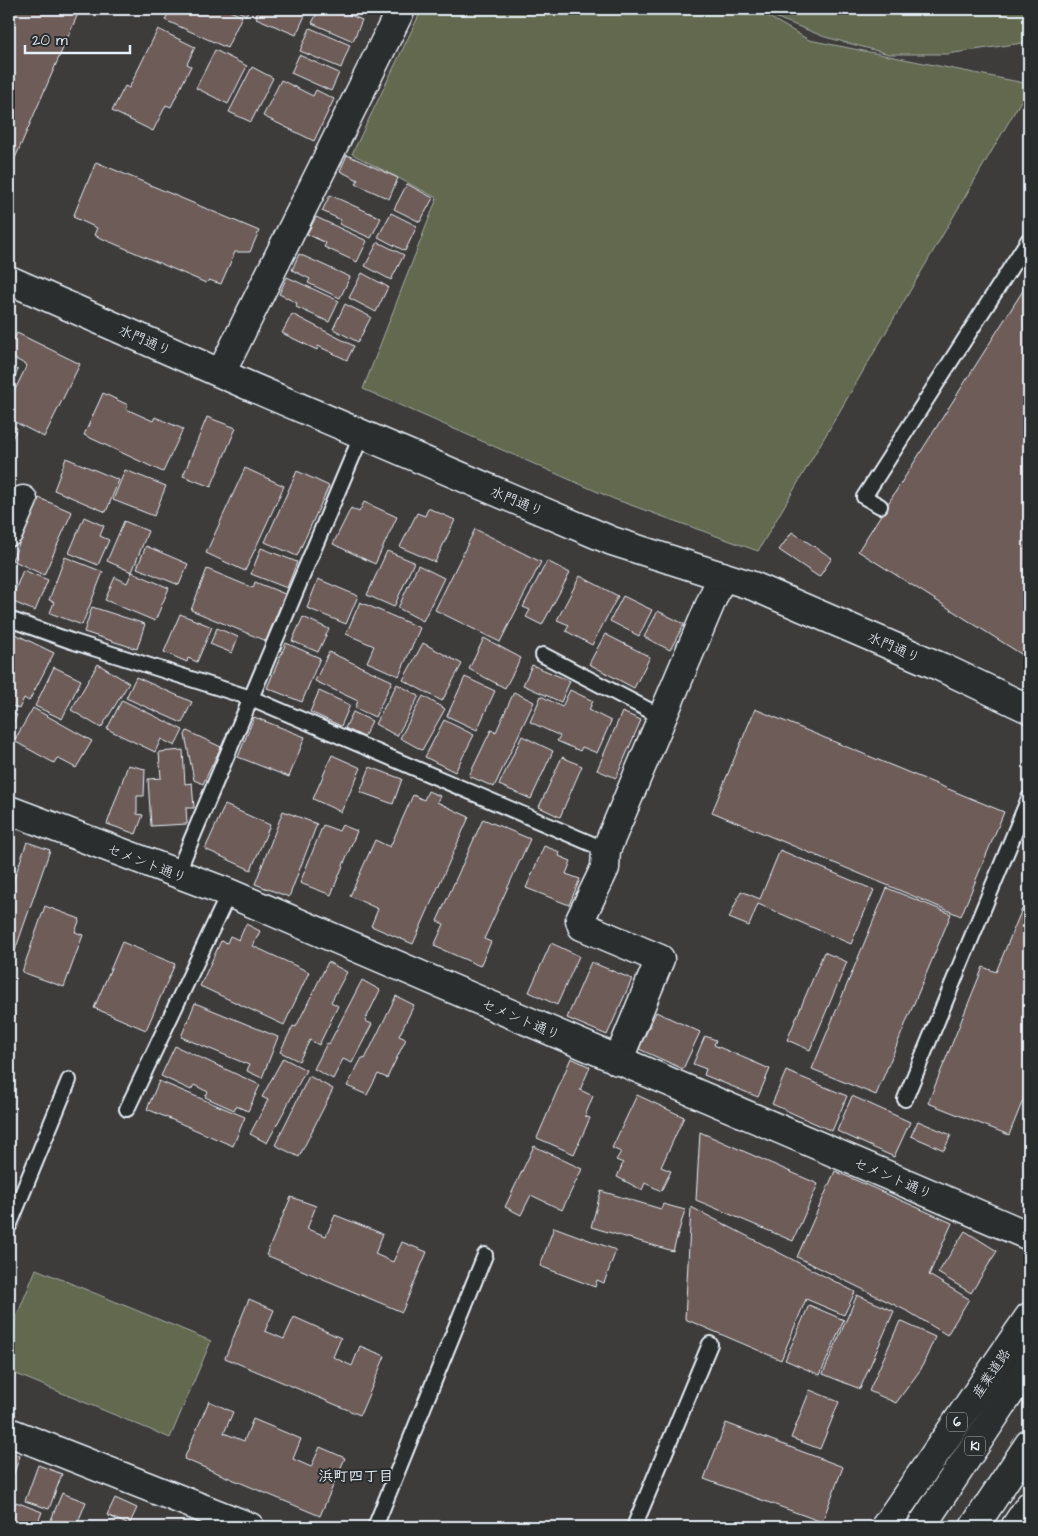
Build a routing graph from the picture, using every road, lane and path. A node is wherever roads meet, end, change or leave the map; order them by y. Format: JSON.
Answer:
{"nodes":[{"id":1,"x":393,"y":11,"type":"edge"},
{"id":2,"x":1029,"y":239,"type":"edge"},
{"id":3,"x":9,"y":280,"type":"edge"},
{"id":4,"x":221,"y":373,"type":"junction"},
{"id":5,"x":362,"y":434,"type":"junction"},
{"id":6,"x":22,"y":500,"type":"dead end"},
{"id":7,"x":880,"y":506,"type":"dead end"},
{"id":8,"x":9,"y":532,"type":"edge"},
{"id":9,"x":722,"y":576,"type":"junction"},
{"id":10,"x":9,"y":619,"type":"edge"},
{"id":11,"x":543,"y":654,"type":"dead end"},
{"id":12,"x":251,"y":698,"type":"junction"},
{"id":13,"x":1029,"y":709,"type":"edge"},
{"id":14,"x":662,"y":718,"type":"junction"},
{"id":15,"x":1029,"y":798,"type":"edge"},
{"id":16,"x":9,"y":810,"type":"edge"},
{"id":17,"x":606,"y":850,"type":"junction"},
{"id":18,"x":177,"y":874,"type":"junction"},
{"id":19,"x":229,"y":894,"type":"junction"},
{"id":20,"x":618,"y":1061,"type":"junction"},
{"id":21,"x":69,"y":1080,"type":"dead end"},
{"id":22,"x":905,"y":1099,"type":"dead end"},
{"id":23,"x":127,"y":1108,"type":"dead end"},
{"id":24,"x":9,"y":1226,"type":"edge"},
{"id":25,"x":1029,"y":1236,"type":"edge"},
{"id":26,"x":485,"y":1255,"type":"dead end"},
{"id":27,"x":1029,"y":1317,"type":"edge"},
{"id":28,"x":710,"y":1344,"type":"dead end"},
{"id":29,"x":1029,"y":1364,"type":"edge"},
{"id":30,"x":9,"y":1432,"type":"edge"},
{"id":31,"x":1029,"y":1444,"type":"edge"},
{"id":32,"x":1029,"y":1506,"type":"edge"},
{"id":33,"x":250,"y":1527,"type":"edge"},
{"id":34,"x":375,"y":1527,"type":"edge"},
{"id":35,"x":634,"y":1527,"type":"edge"},
{"id":36,"x":885,"y":1527,"type":"edge"},
{"id":37,"x":921,"y":1527,"type":"edge"},
{"id":38,"x":974,"y":1527,"type":"edge"},
{"id":39,"x":1015,"y":1527,"type":"edge"}],
"edges":[{"from":1,"to":4,"type":"main road"},
{"from":2,"to":7,"type":"lane"},
{"from":3,"to":4,"type":"main road","name":"水門通り"},
{"from":4,"to":5,"type":"main road","name":"水門通り"},
{"from":5,"to":9,"type":"main road","name":"水門通り"},
{"from":5,"to":12,"type":"lane"},
{"from":6,"to":8,"type":"main road"},
{"from":9,"to":13,"type":"main road","name":"水門通り"},
{"from":9,"to":14,"type":"main road"},
{"from":10,"to":12,"type":"lane"},
{"from":11,"to":14,"type":"lane"},
{"from":12,"to":17,"type":"lane"},
{"from":12,"to":18,"type":"lane"},
{"from":14,"to":17,"type":"main road"},
{"from":15,"to":22,"type":"lane"},
{"from":16,"to":18,"type":"main road","name":"セメント通り"},
{"from":17,"to":20,"type":"main road"},
{"from":18,"to":19,"type":"main road","name":"セメント通り"},
{"from":19,"to":20,"type":"main road","name":"セメント通り"},
{"from":19,"to":23,"type":"lane"},
{"from":20,"to":25,"type":"main road","name":"セメント通り"},
{"from":21,"to":24,"type":"lane"},
{"from":26,"to":34,"type":"lane"},
{"from":27,"to":36,"type":"main road","name":"産業道路","number":"6"},
{"from":28,"to":35,"type":"lane"},
{"from":29,"to":37,"type":"main road","number":"K1"},
{"from":30,"to":33,"type":"main road"},
{"from":31,"to":38,"type":"main road"},
{"from":32,"to":39,"type":"main road"}]}
